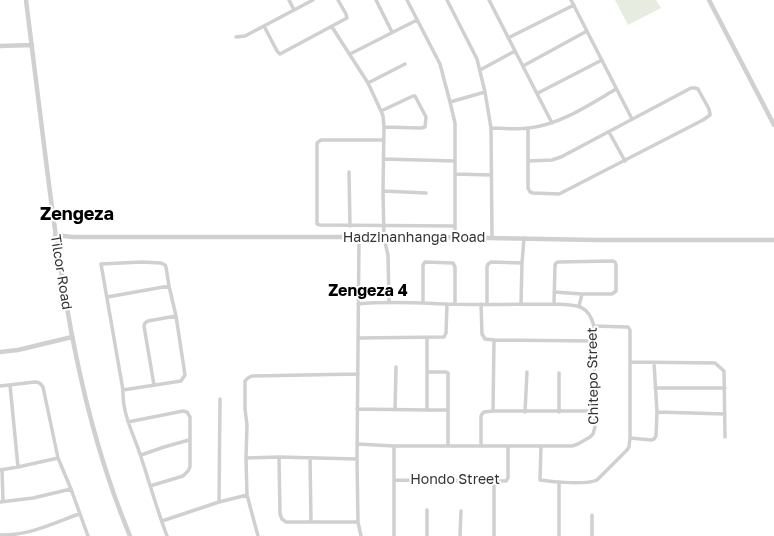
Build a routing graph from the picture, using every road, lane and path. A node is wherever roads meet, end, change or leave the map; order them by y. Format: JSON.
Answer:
{"nodes":[{"id":1,"x":26,"y":0,"type":"edge"},
{"id":2,"x":289,"y":0,"type":"edge"},
{"id":3,"x":313,"y":0,"type":"edge"},
{"id":4,"x":338,"y":0,"type":"edge"},
{"id":5,"x":376,"y":0,"type":"edge"},
{"id":6,"x":407,"y":0,"type":"edge"},
{"id":7,"x":447,"y":0,"type":"edge"},
{"id":8,"x":489,"y":0,"type":"edge"},
{"id":9,"x":571,"y":0,"type":"edge"},
{"id":10,"x":709,"y":0,"type":"edge"},
{"id":11,"x":574,"y":5,"type":"junction"},
{"id":12,"x":294,"y":10,"type":"junction"},
{"id":13,"x":417,"y":20,"type":"junction"},
{"id":14,"x":264,"y":26,"type":"junction"},
{"id":15,"x":332,"y":26,"type":"junction"},
{"id":16,"x":588,"y":31,"type":"junction"},
{"id":17,"x":392,"y":32,"type":"junction"},
{"id":18,"x":236,"y":37,"type":"dead end"},
{"id":19,"x":508,"y":38,"type":"junction"},
{"id":20,"x":32,"y":45,"type":"junction"},
{"id":21,"x":0,"y":46,"type":"edge"},
{"id":22,"x":515,"y":51,"type":"junction"},
{"id":23,"x":350,"y":54,"type":"junction"},
{"id":24,"x":602,"y":60,"type":"junction"},
{"id":25,"x":405,"y":64,"type":"dead end"},
{"id":26,"x":523,"y":66,"type":"junction"},
{"id":27,"x":480,"y":70,"type":"junction"},
{"id":28,"x":368,"y":83,"type":"junction"},
{"id":29,"x":616,"y":89,"type":"junction"},
{"id":30,"x":485,"y":92,"type":"junction"},
{"id":31,"x":538,"y":93,"type":"junction"},
{"id":32,"x":450,"y":102,"type":"junction"},
{"id":33,"x":382,"y":111,"type":"junction"},
{"id":34,"x":632,"y":119,"type":"junction"},
{"id":35,"x":552,"y":123,"type":"junction"},
{"id":36,"x":774,"y":125,"type":"edge"},
{"id":37,"x":384,"y":127,"type":"junction"},
{"id":38,"x":491,"y":128,"type":"junction"},
{"id":39,"x":528,"y":129,"type":"junction"},
{"id":40,"x":609,"y":132,"type":"junction"},
{"id":41,"x":384,"y":140,"type":"junction"},
{"id":42,"x":384,"y":159,"type":"junction"},
{"id":43,"x":528,"y":160,"type":"junction"},
{"id":44,"x":455,"y":161,"type":"junction"},
{"id":45,"x":625,"y":161,"type":"junction"},
{"id":46,"x":349,"y":172,"type":"dead end"},
{"id":47,"x":455,"y":174,"type":"junction"},
{"id":48,"x":491,"y":175,"type":"junction"},
{"id":49,"x":383,"y":191,"type":"junction"},
{"id":50,"x":426,"y":193,"type":"dead end"},
{"id":51,"x":384,"y":225,"type":"junction"},
{"id":52,"x":350,"y":226,"type":"junction"},
{"id":53,"x":455,"y":226,"type":"junction"},
{"id":54,"x":55,"y":236,"type":"junction"},
{"id":55,"x":359,"y":238,"type":"junction"},
{"id":56,"x":384,"y":238,"type":"junction"},
{"id":57,"x":455,"y":238,"type":"junction"},
{"id":58,"x":492,"y":238,"type":"junction"},
{"id":59,"x":524,"y":238,"type":"junction"},
{"id":60,"x":774,"y":240,"type":"edge"},
{"id":61,"x":522,"y":263,"type":"junction"},
{"id":62,"x":169,"y":286,"type":"junction"},
{"id":63,"x":554,"y":292,"type":"junction"},
{"id":64,"x":582,"y":294,"type":"junction"},
{"id":65,"x":107,"y":297,"type":"junction"},
{"id":66,"x":422,"y":302,"type":"junction"},
{"id":67,"x":389,"y":303,"type":"junction"},
{"id":68,"x":358,"y":304,"type":"junction"},
{"id":69,"x":448,"y":304,"type":"junction"},
{"id":70,"x":455,"y":304,"type":"junction"},
{"id":71,"x":481,"y":304,"type":"junction"},
{"id":72,"x":487,"y":304,"type":"junction"},
{"id":73,"x":521,"y":304,"type":"junction"},
{"id":74,"x":554,"y":304,"type":"junction"},
{"id":75,"x":579,"y":306,"type":"junction"},
{"id":76,"x":176,"y":316,"type":"junction"},
{"id":77,"x":594,"y":326,"type":"junction"},
{"id":78,"x":427,"y":337,"type":"junction"},
{"id":79,"x":72,"y":338,"type":"junction"},
{"id":80,"x":358,"y":338,"type":"junction"},
{"id":81,"x":494,"y":340,"type":"junction"},
{"id":82,"x":594,"y":340,"type":"junction"},
{"id":83,"x":0,"y":352,"type":"edge"},
{"id":84,"x":630,"y":362,"type":"junction"},
{"id":85,"x":654,"y":363,"type":"junction"},
{"id":86,"x":396,"y":367,"type":"dead end"},
{"id":87,"x":427,"y":372,"type":"junction"},
{"id":88,"x":527,"y":372,"type":"dead end"},
{"id":89,"x":559,"y":373,"type":"dead end"},
{"id":90,"x":358,"y":374,"type":"junction"},
{"id":91,"x":10,"y":385,"type":"junction"},
{"id":92,"x":154,"y":385,"type":"junction"},
{"id":93,"x":0,"y":386,"type":"edge"},
{"id":94,"x":655,"y":388,"type":"junction"},
{"id":95,"x":725,"y":388,"type":"junction"},
{"id":96,"x":123,"y":390,"type":"junction"},
{"id":97,"x":220,"y":399,"type":"dead end"},
{"id":98,"x":357,"y":409,"type":"junction"},
{"id":99,"x":395,"y":410,"type":"junction"},
{"id":100,"x":427,"y":410,"type":"junction"},
{"id":101,"x":448,"y":410,"type":"junction"},
{"id":102,"x":493,"y":411,"type":"junction"},
{"id":103,"x":596,"y":411,"type":"junction"},
{"id":104,"x":525,"y":412,"type":"junction"},
{"id":105,"x":559,"y":412,"type":"junction"},
{"id":106,"x":657,"y":412,"type":"junction"},
{"id":107,"x":725,"y":414,"type":"junction"},
{"id":108,"x":128,"y":422,"type":"junction"},
{"id":109,"x":725,"y":437,"type":"dead end"},
{"id":110,"x":630,"y":438,"type":"junction"},
{"id":111,"x":189,"y":440,"type":"junction"},
{"id":112,"x":357,"y":444,"type":"junction"},
{"id":113,"x":448,"y":445,"type":"junction"},
{"id":114,"x":481,"y":445,"type":"junction"},
{"id":115,"x":394,"y":446,"type":"junction"},
{"id":116,"x":508,"y":446,"type":"junction"},
{"id":117,"x":541,"y":446,"type":"junction"},
{"id":118,"x":141,"y":456,"type":"junction"},
{"id":119,"x":279,"y":457,"type":"junction"},
{"id":120,"x":58,"y":458,"type":"junction"},
{"id":121,"x":246,"y":458,"type":"junction"},
{"id":122,"x":310,"y":458,"type":"junction"},
{"id":123,"x":357,"y":459,"type":"junction"},
{"id":124,"x":18,"y":468,"type":"junction"},
{"id":125,"x":1,"y":470,"type":"edge"},
{"id":126,"x":394,"y":480,"type":"junction"},
{"id":127,"x":494,"y":480,"type":"junction"},
{"id":128,"x":559,"y":482,"type":"junction"},
{"id":129,"x":150,"y":486,"type":"junction"},
{"id":130,"x":71,"y":489,"type":"junction"},
{"id":131,"x":247,"y":495,"type":"junction"},
{"id":132,"x":2,"y":502,"type":"edge"},
{"id":133,"x":219,"y":502,"type":"junction"},
{"id":134,"x":427,"y":510,"type":"dead end"},
{"id":135,"x":461,"y":511,"type":"dead end"},
{"id":136,"x":79,"y":514,"type":"junction"},
{"id":137,"x":592,"y":515,"type":"dead end"},
{"id":138,"x":162,"y":521,"type":"junction"},
{"id":139,"x":311,"y":522,"type":"junction"},
{"id":140,"x":358,"y":522,"type":"junction"},
{"id":141,"x":0,"y":535,"type":"edge"},
{"id":142,"x":6,"y":536,"type":"edge"},
{"id":143,"x":88,"y":536,"type":"edge"},
{"id":144,"x":130,"y":536,"type":"edge"},
{"id":145,"x":167,"y":536,"type":"edge"},
{"id":146,"x":258,"y":536,"type":"edge"},
{"id":147,"x":361,"y":536,"type":"edge"},
{"id":148,"x":394,"y":536,"type":"edge"},
{"id":149,"x":427,"y":536,"type":"edge"},
{"id":150,"x":460,"y":536,"type":"edge"},
{"id":151,"x":494,"y":536,"type":"edge"},
{"id":152,"x":559,"y":536,"type":"edge"},
{"id":153,"x":592,"y":536,"type":"edge"}],
"edges":[{"from":1,"to":20,"type":"street","name":"Tilcor Road"},
{"from":2,"to":12,"type":"street"},
{"from":3,"to":12,"type":"street"},
{"from":4,"to":15,"type":"street"},
{"from":5,"to":17,"type":"street"},
{"from":6,"to":13,"type":"street"},
{"from":7,"to":27,"type":"street"},
{"from":8,"to":19,"type":"street"},
{"from":9,"to":11,"type":"street"},
{"from":10,"to":36,"type":"street"},
{"from":11,"to":16,"type":"street"},
{"from":11,"to":19,"type":"street"},
{"from":12,"to":14,"type":"street"},
{"from":13,"to":17,"type":"street"},
{"from":13,"to":32,"type":"street"},
{"from":14,"to":15,"type":"street"},
{"from":14,"to":18,"type":"street"},
{"from":15,"to":23,"type":"street"},
{"from":16,"to":24,"type":"street"},
{"from":16,"to":26,"type":"street"},
{"from":17,"to":23,"type":"street"},
{"from":19,"to":22,"type":"street"},
{"from":20,"to":21,"type":"street"},
{"from":20,"to":54,"type":"street","name":"Tilcor Road"},
{"from":22,"to":26,"type":"street"},
{"from":22,"to":27,"type":"street"},
{"from":23,"to":28,"type":"street"},
{"from":24,"to":29,"type":"street"},
{"from":24,"to":31,"type":"street"},
{"from":25,"to":28,"type":"street"},
{"from":26,"to":31,"type":"street"},
{"from":27,"to":30,"type":"street"},
{"from":28,"to":33,"type":"street"},
{"from":29,"to":34,"type":"street"},
{"from":29,"to":35,"type":"street"},
{"from":30,"to":32,"type":"street"},
{"from":30,"to":38,"type":"street"},
{"from":31,"to":35,"type":"street"},
{"from":32,"to":44,"type":"street"},
{"from":33,"to":37,"type":"street"},
{"from":33,"to":37,"type":"street"},
{"from":34,"to":40,"type":"street"},
{"from":34,"to":45,"type":"street"},
{"from":35,"to":39,"type":"street"},
{"from":37,"to":41,"type":"street"},
{"from":38,"to":39,"type":"street"},
{"from":38,"to":48,"type":"street"},
{"from":39,"to":43,"type":"street"},
{"from":40,"to":43,"type":"street"},
{"from":40,"to":45,"type":"street"},
{"from":41,"to":42,"type":"street"},
{"from":41,"to":52,"type":"street"},
{"from":42,"to":44,"type":"street"},
{"from":42,"to":49,"type":"street"},
{"from":43,"to":45,"type":"street"},
{"from":44,"to":47,"type":"street"},
{"from":46,"to":52,"type":"street"},
{"from":47,"to":48,"type":"street"},
{"from":47,"to":53,"type":"street"},
{"from":48,"to":58,"type":"street"},
{"from":49,"to":50,"type":"street"},
{"from":49,"to":51,"type":"street"},
{"from":51,"to":52,"type":"street"},
{"from":51,"to":53,"type":"street"},
{"from":51,"to":56,"type":"street"},
{"from":53,"to":57,"type":"street"},
{"from":54,"to":55,"type":"street","name":"Hadzinanhanga Road"},
{"from":54,"to":79,"type":"street","name":"Tilcor Road"},
{"from":55,"to":56,"type":"street","name":"Hadzinanhanga Road"},
{"from":55,"to":68,"type":"street"},
{"from":56,"to":57,"type":"street","name":"Hadzinanhanga Road"},
{"from":56,"to":67,"type":"street"},
{"from":57,"to":58,"type":"street","name":"Hadzinanhanga Road"},
{"from":58,"to":59,"type":"street","name":"Hadzinanhanga Road"},
{"from":59,"to":60,"type":"street","name":"Hadzinanhanga Road"},
{"from":59,"to":61,"type":"street"},
{"from":61,"to":72,"type":"street"},
{"from":61,"to":73,"type":"street"},
{"from":62,"to":65,"type":"street"},
{"from":62,"to":65,"type":"street"},
{"from":62,"to":76,"type":"street"},
{"from":63,"to":64,"type":"street"},
{"from":63,"to":64,"type":"street"},
{"from":63,"to":74,"type":"street"},
{"from":64,"to":75,"type":"street"},
{"from":65,"to":96,"type":"street"},
{"from":66,"to":67,"type":"street"},
{"from":66,"to":69,"type":"street"},
{"from":66,"to":70,"type":"street"},
{"from":67,"to":68,"type":"street"},
{"from":68,"to":80,"type":"street"},
{"from":69,"to":70,"type":"street"},
{"from":69,"to":78,"type":"street"},
{"from":70,"to":71,"type":"street"},
{"from":71,"to":72,"type":"street"},
{"from":71,"to":81,"type":"street"},
{"from":72,"to":73,"type":"street"},
{"from":73,"to":74,"type":"street"},
{"from":74,"to":75,"type":"street"},
{"from":75,"to":77,"type":"street","name":"Chitepo Street"},
{"from":76,"to":92,"type":"street"},
{"from":76,"to":92,"type":"street"},
{"from":77,"to":82,"type":"street","name":"Chitepo Street"},
{"from":77,"to":84,"type":"street"},
{"from":78,"to":80,"type":"street"},
{"from":78,"to":87,"type":"street"},
{"from":79,"to":83,"type":"street"},
{"from":79,"to":144,"type":"street","name":"Tilcor Road"},
{"from":80,"to":90,"type":"street"},
{"from":81,"to":82,"type":"street"},
{"from":81,"to":102,"type":"street"},
{"from":82,"to":103,"type":"street","name":"Chitepo Street"},
{"from":84,"to":85,"type":"street"},
{"from":84,"to":110,"type":"street"},
{"from":85,"to":94,"type":"street"},
{"from":85,"to":95,"type":"street"},
{"from":86,"to":99,"type":"street"},
{"from":87,"to":100,"type":"street"},
{"from":87,"to":101,"type":"street"},
{"from":88,"to":104,"type":"street"},
{"from":89,"to":105,"type":"street"},
{"from":90,"to":98,"type":"street"},
{"from":90,"to":121,"type":"street"},
{"from":91,"to":93,"type":"street"},
{"from":91,"to":120,"type":"street"},
{"from":91,"to":124,"type":"street"},
{"from":92,"to":96,"type":"street"},
{"from":94,"to":95,"type":"street"},
{"from":94,"to":106,"type":"street"},
{"from":95,"to":107,"type":"street"},
{"from":96,"to":108,"type":"street"},
{"from":97,"to":133,"type":"street"},
{"from":98,"to":99,"type":"street"},
{"from":98,"to":112,"type":"street"},
{"from":99,"to":100,"type":"street"},
{"from":100,"to":101,"type":"street"},
{"from":101,"to":113,"type":"street"},
{"from":102,"to":104,"type":"street"},
{"from":102,"to":114,"type":"street"},
{"from":103,"to":105,"type":"street"},
{"from":103,"to":117,"type":"street","name":"Chitepo Street"},
{"from":104,"to":105,"type":"street"},
{"from":106,"to":107,"type":"street"},
{"from":106,"to":110,"type":"street"},
{"from":107,"to":109,"type":"street"},
{"from":108,"to":111,"type":"street"},
{"from":108,"to":118,"type":"street"},
{"from":110,"to":128,"type":"street"},
{"from":111,"to":118,"type":"street"},
{"from":111,"to":129,"type":"street"},
{"from":112,"to":115,"type":"street","name":"Chitepo Street"},
{"from":112,"to":123,"type":"street"},
{"from":113,"to":114,"type":"street","name":"Chitepo Street"},
{"from":113,"to":115,"type":"street","name":"Chitepo Street"},
{"from":114,"to":116,"type":"street","name":"Chitepo Street"},
{"from":115,"to":126,"type":"street"},
{"from":116,"to":117,"type":"street","name":"Chitepo Street"},
{"from":116,"to":127,"type":"street","name":"Hondo Street"},
{"from":117,"to":128,"type":"street"},
{"from":118,"to":129,"type":"street"},
{"from":119,"to":121,"type":"street"},
{"from":119,"to":122,"type":"street"},
{"from":119,"to":139,"type":"street"},
{"from":120,"to":124,"type":"street"},
{"from":120,"to":130,"type":"street"},
{"from":121,"to":131,"type":"street"},
{"from":122,"to":123,"type":"street"},
{"from":122,"to":139,"type":"street"},
{"from":123,"to":140,"type":"street"},
{"from":124,"to":125,"type":"street"},
{"from":125,"to":132,"type":"street"},
{"from":126,"to":127,"type":"street","name":"Hondo Street"},
{"from":126,"to":148,"type":"street"},
{"from":127,"to":151,"type":"street"},
{"from":128,"to":152,"type":"street"},
{"from":129,"to":138,"type":"street"},
{"from":130,"to":132,"type":"street"},
{"from":130,"to":136,"type":"street"},
{"from":131,"to":133,"type":"street"},
{"from":131,"to":146,"type":"street"},
{"from":133,"to":138,"type":"street"},
{"from":134,"to":149,"type":"street"},
{"from":135,"to":150,"type":"street"},
{"from":136,"to":142,"type":"street"},
{"from":136,"to":143,"type":"street"},
{"from":137,"to":153,"type":"street"},
{"from":138,"to":145,"type":"street"},
{"from":139,"to":140,"type":"street"},
{"from":140,"to":147,"type":"street"},
{"from":141,"to":142,"type":"street"}]}
